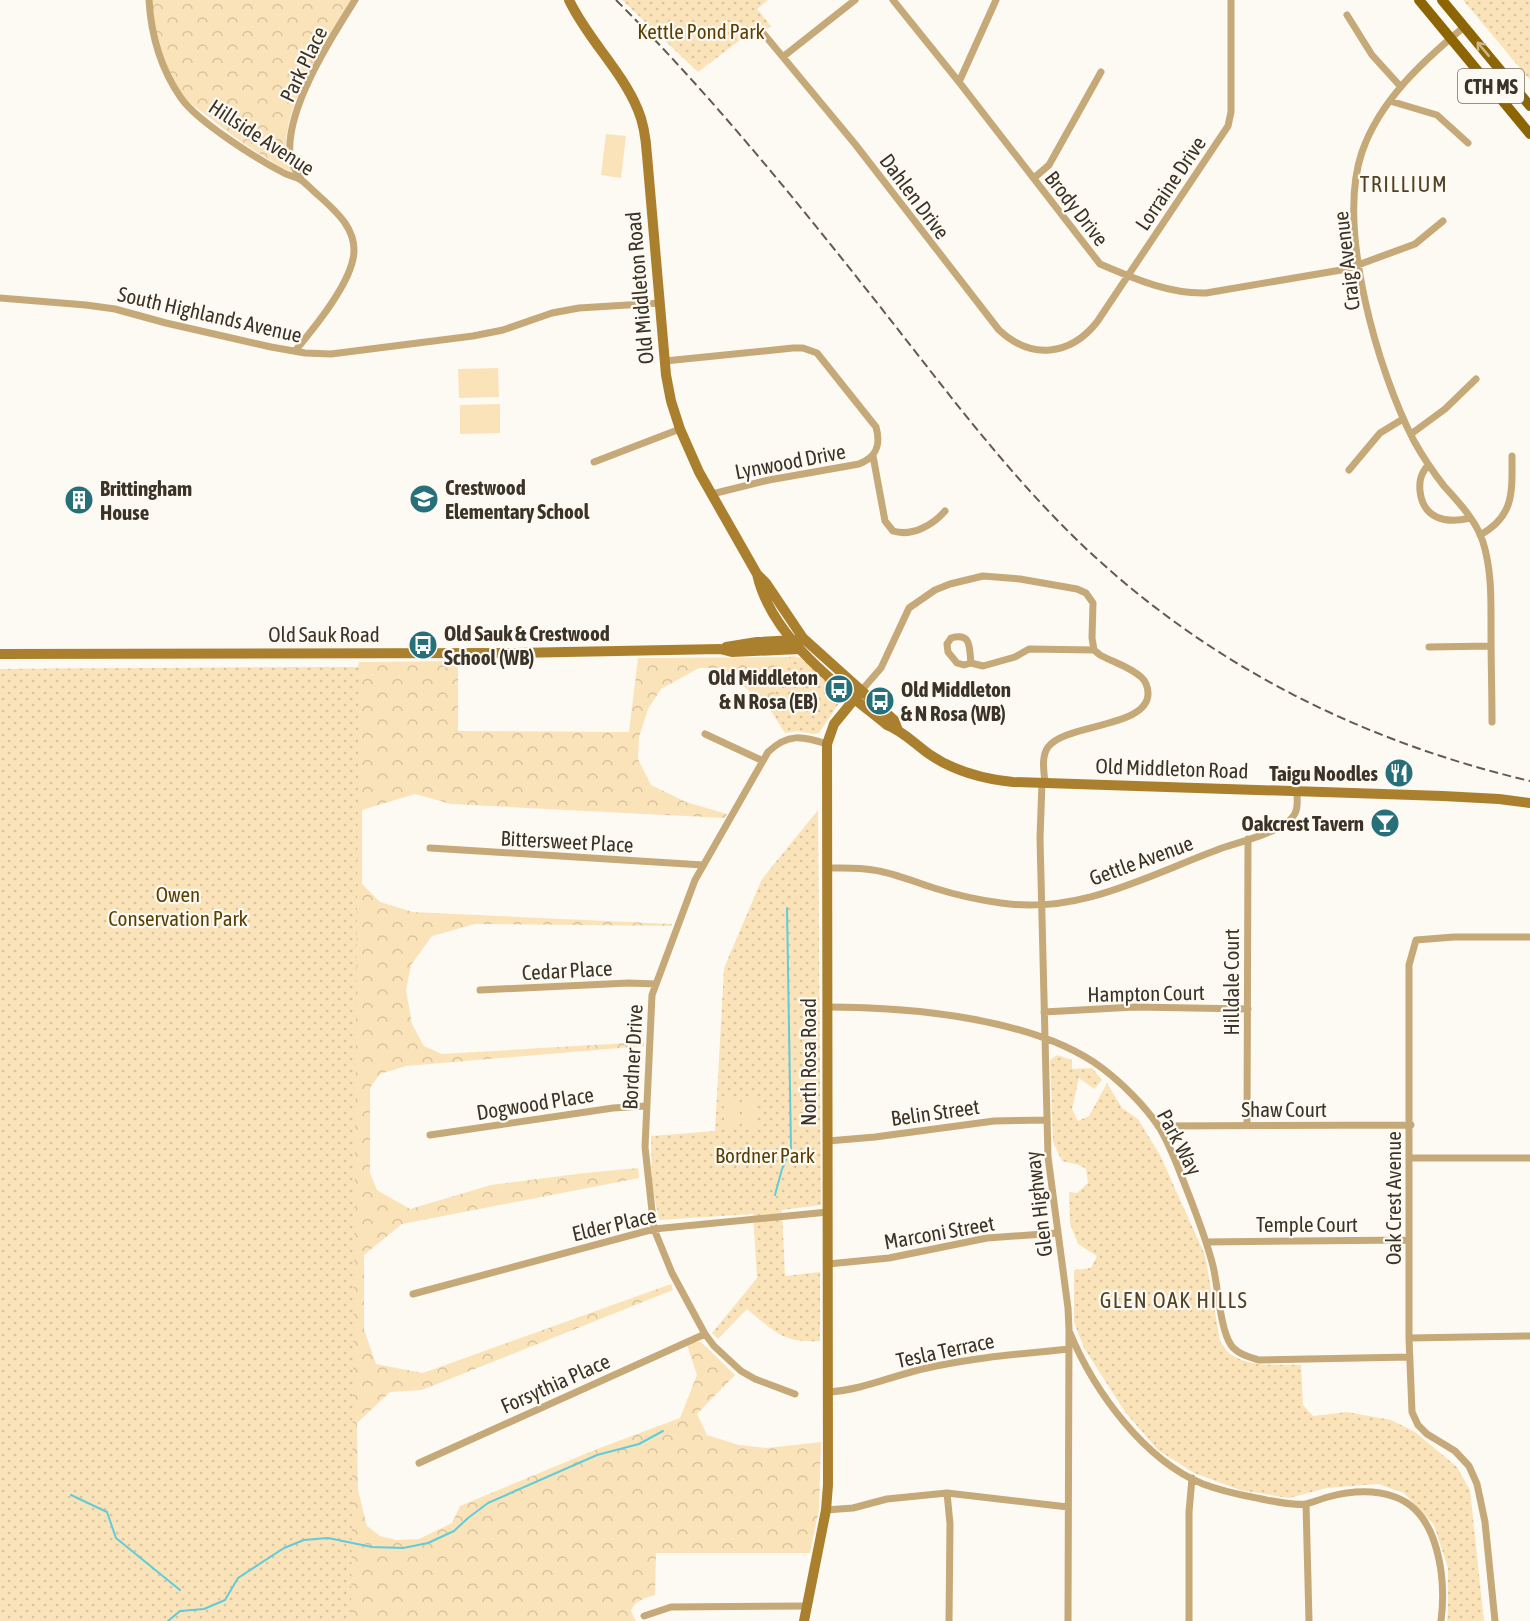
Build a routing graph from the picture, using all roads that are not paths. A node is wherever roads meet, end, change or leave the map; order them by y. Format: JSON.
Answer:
{"nodes":[{"id":1,"x":148,"y":0,"type":"edge"},
{"id":2,"x":355,"y":0,"type":"edge"},
{"id":3,"x":569,"y":0,"type":"edge"},
{"id":4,"x":855,"y":0,"type":"edge"},
{"id":5,"x":893,"y":0,"type":"edge"},
{"id":6,"x":996,"y":0,"type":"edge"},
{"id":7,"x":1231,"y":0,"type":"edge"},
{"id":8,"x":1419,"y":0,"type":"edge"},
{"id":9,"x":1442,"y":0,"type":"edge"},
{"id":10,"x":1347,"y":15,"type":"dead end"},
{"id":11,"x":1464,"y":27,"type":"junction"},
{"id":12,"x":763,"y":33,"type":"dead end"},
{"id":13,"x":1450,"y":38,"type":"junction"},
{"id":14,"x":784,"y":56,"type":"junction"},
{"id":15,"x":1101,"y":72,"type":"dead end"},
{"id":16,"x":959,"y":82,"type":"junction"},
{"id":17,"x":1401,"y":87,"type":"junction"},
{"id":18,"x":1390,"y":101,"type":"junction"},
{"id":19,"x":1530,"y":106,"type":"edge"},
{"id":20,"x":1530,"y":134,"type":"edge"},
{"id":21,"x":1468,"y":142,"type":"dead end"},
{"id":22,"x":1034,"y":178,"type":"junction"},
{"id":23,"x":301,"y":179,"type":"junction"},
{"id":24,"x":1443,"y":221,"type":"dead end"},
{"id":25,"x":1359,"y":265,"type":"junction"},
{"id":26,"x":1128,"y":276,"type":"junction"},
{"id":27,"x":0,"y":298,"type":"edge"},
{"id":28,"x":660,"y":303,"type":"junction"},
{"id":29,"x":1057,"y":349,"type":"joint"},
{"id":30,"x":295,"y":351,"type":"junction"},
{"id":31,"x":665,"y":361,"type":"junction"},
{"id":32,"x":1476,"y":380,"type":"dead end"},
{"id":33,"x":1403,"y":419,"type":"junction"},
{"id":34,"x":680,"y":429,"type":"junction"},
{"id":35,"x":1411,"y":434,"type":"junction"},
{"id":36,"x":873,"y":456,"type":"junction"},
{"id":37,"x":1512,"y":456,"type":"dead end"},
{"id":38,"x":594,"y":462,"type":"dead end"},
{"id":39,"x":1428,"y":465,"type":"junction"},
{"id":40,"x":1349,"y":470,"type":"dead end"},
{"id":41,"x":712,"y":494,"type":"junction"},
{"id":42,"x":945,"y":511,"type":"dead end"},
{"id":43,"x":1470,"y":518,"type":"junction"},
{"id":44,"x":1480,"y":535,"type":"junction"},
{"id":45,"x":757,"y":574,"type":"junction"},
{"id":46,"x":778,"y":621,"type":"junction"},
{"id":47,"x":765,"y":641,"type":"junction"},
{"id":48,"x":798,"y":643,"type":"junction"},
{"id":49,"x":1491,"y":646,"type":"junction"},
{"id":50,"x":1429,"y":647,"type":"dead end"},
{"id":51,"x":720,"y":650,"type":"junction"},
{"id":52,"x":1094,"y":650,"type":"junction"},
{"id":53,"x":0,"y":654,"type":"edge"},
{"id":54,"x":971,"y":663,"type":"junction"},
{"id":55,"x":857,"y":695,"type":"junction"},
{"id":56,"x":1492,"y":722,"type":"dead end"},
{"id":57,"x":705,"y":734,"type":"dead end"},
{"id":58,"x":827,"y":744,"type":"junction"},
{"id":59,"x":763,"y":761,"type":"junction"},
{"id":60,"x":1044,"y":783,"type":"junction"},
{"id":61,"x":1298,"y":792,"type":"junction"},
{"id":62,"x":1530,"y":803,"type":"edge"},
{"id":63,"x":1248,"y":839,"type":"junction"},
{"id":64,"x":430,"y":848,"type":"dead end"},
{"id":65,"x":703,"y":865,"type":"junction"},
{"id":66,"x":828,"y":868,"type":"junction"},
{"id":67,"x":1042,"y":905,"type":"junction"},
{"id":68,"x":1530,"y":937,"type":"edge"},
{"id":69,"x":656,"y":984,"type":"junction"},
{"id":70,"x":480,"y":990,"type":"dead end"},
{"id":71,"x":827,"y":1007,"type":"junction"},
{"id":72,"x":1248,"y":1009,"type":"junction"},
{"id":73,"x":1044,"y":1012,"type":"junction"},
{"id":74,"x":1045,"y":1038,"type":"junction"},
{"id":75,"x":645,"y":1106,"type":"junction"},
{"id":76,"x":1046,"y":1120,"type":"junction"},
{"id":77,"x":1246,"y":1125,"type":"junction"},
{"id":78,"x":1411,"y":1125,"type":"junction"},
{"id":79,"x":1158,"y":1126,"type":"junction"},
{"id":80,"x":430,"y":1135,"type":"dead end"},
{"id":81,"x":828,"y":1141,"type":"junction"},
{"id":82,"x":1410,"y":1158,"type":"junction"},
{"id":83,"x":1530,"y":1158,"type":"edge"},
{"id":84,"x":828,"y":1212,"type":"junction"},
{"id":85,"x":654,"y":1229,"type":"junction"},
{"id":86,"x":1057,"y":1233,"type":"junction"},
{"id":87,"x":1409,"y":1240,"type":"junction"},
{"id":88,"x":1206,"y":1242,"type":"junction"},
{"id":89,"x":828,"y":1264,"type":"junction"},
{"id":90,"x":413,"y":1294,"type":"dead end"},
{"id":91,"x":1069,"y":1330,"type":"junction"},
{"id":92,"x":705,"y":1334,"type":"junction"},
{"id":93,"x":1530,"y":1336,"type":"edge"},
{"id":94,"x":1409,"y":1338,"type":"junction"},
{"id":95,"x":1070,"y":1349,"type":"junction"},
{"id":96,"x":1410,"y":1357,"type":"junction"},
{"id":97,"x":828,"y":1392,"type":"junction"},
{"id":98,"x":795,"y":1394,"type":"dead end"},
{"id":99,"x":419,"y":1463,"type":"dead end"},
{"id":100,"x":1192,"y":1478,"type":"junction"},
{"id":101,"x":947,"y":1493,"type":"junction"},
{"id":102,"x":1306,"y":1504,"type":"junction"},
{"id":103,"x":1068,"y":1507,"type":"junction"},
{"id":104,"x":826,"y":1510,"type":"junction"},
{"id":105,"x":808,"y":1605,"type":"junction"},
{"id":106,"x":644,"y":1616,"type":"dead end"},
{"id":107,"x":804,"y":1621,"type":"edge"},
{"id":108,"x":949,"y":1621,"type":"edge"},
{"id":109,"x":1068,"y":1621,"type":"edge"},
{"id":110,"x":1189,"y":1621,"type":"edge"},
{"id":111,"x":1309,"y":1621,"type":"edge"},
{"id":112,"x":1441,"y":1621,"type":"edge"},
{"id":113,"x":1495,"y":1621,"type":"edge"}],
"edges":[{"from":1,"to":23,"type":"street","name":"Hillside Avenue"},
{"from":2,"to":23,"type":"street","name":"Park Place"},
{"from":3,"to":28,"type":"street","name":"Old Middleton Road"},
{"from":4,"to":14,"type":"street"},
{"from":5,"to":16,"type":"street","name":"Brody Drive"},
{"from":6,"to":16,"type":"street"},
{"from":7,"to":26,"type":"street","name":"Lorraine Drive"},
{"from":8,"to":13,"type":"main road","number":"CTH MS"},
{"from":9,"to":11,"type":"main road","number":"CTH MS"},
{"from":10,"to":17,"type":"street"},
{"from":11,"to":13,"type":"street","name":"Craig Avenue"},
{"from":19,"to":11,"type":"main road","number":"CTH MS","one_way":true},
{"from":12,"to":14,"type":"street","name":"Dahlen Drive"},
{"from":13,"to":17,"type":"street","name":"Craig Avenue"},
{"from":13,"to":20,"type":"main road","number":"CTH MS"},
{"from":14,"to":29,"type":"street","name":"Dahlen Drive"},
{"from":15,"to":22,"type":"street"},
{"from":16,"to":22,"type":"street","name":"Brody Drive"},
{"from":17,"to":18,"type":"street","name":"Craig Avenue"},
{"from":18,"to":21,"type":"street"},
{"from":18,"to":25,"type":"street","name":"Craig Avenue"},
{"from":22,"to":26,"type":"street","name":"Brody Drive"},
{"from":23,"to":30,"type":"street","name":"Hillside Avenue"},
{"from":24,"to":25,"type":"street","name":"Brody Drive"},
{"from":25,"to":26,"type":"street","name":"Brody Drive"},
{"from":25,"to":33,"type":"street","name":"Craig Avenue"},
{"from":26,"to":29,"type":"street","name":"Lorraine Drive"},
{"from":27,"to":30,"type":"street","name":"South Highlands Avenue"},
{"from":28,"to":30,"type":"street","name":"South Highlands Avenue"},
{"from":28,"to":31,"type":"street","name":"Old Middleton Road"},
{"from":31,"to":34,"type":"street","name":"Old Middleton Road"},
{"from":31,"to":36,"type":"street"},
{"from":32,"to":35,"type":"street"},
{"from":33,"to":35,"type":"street","name":"Craig Avenue"},
{"from":33,"to":40,"type":"street"},
{"from":34,"to":38,"type":"street"},
{"from":34,"to":41,"type":"street","name":"Old Middleton Road"},
{"from":35,"to":39,"type":"street","name":"Craig Avenue"},
{"from":36,"to":41,"type":"street","name":"Lynwood Drive"},
{"from":36,"to":42,"type":"street"},
{"from":37,"to":44,"type":"street"},
{"from":39,"to":43,"type":"street","name":"Craig Avenue"},
{"from":39,"to":43,"type":"street"},
{"from":41,"to":45,"type":"street","name":"Old Middleton Road"},
{"from":43,"to":44,"type":"street","name":"Craig Avenue"},
{"from":44,"to":49,"type":"street","name":"Craig Avenue"},
{"from":45,"to":46,"type":"street","name":"Old Middleton Road"},
{"from":45,"to":48,"type":"street","name":"Old Middleton Road"},
{"from":46,"to":47,"type":"street"},
{"from":46,"to":48,"type":"street","name":"Old Middleton Road"},
{"from":47,"to":48,"type":"street","name":"Old Sauk Road"},
{"from":47,"to":51,"type":"street","name":"Old Sauk Road"},
{"from":48,"to":51,"type":"street","name":"Old Sauk Road"},
{"from":48,"to":55,"type":"street","name":"Old Middleton Road"},
{"from":49,"to":50,"type":"street"},
{"from":49,"to":56,"type":"street","name":"Craig Avenue"},
{"from":51,"to":53,"type":"street","name":"Old Sauk Road"},
{"from":52,"to":54,"type":"street"},
{"from":52,"to":55,"type":"street"},
{"from":52,"to":60,"type":"street","name":"Glen Highway"},
{"from":54,"to":54,"type":"street"},
{"from":55,"to":58,"type":"street","name":"North Rosa Road"},
{"from":55,"to":60,"type":"street","name":"Old Middleton Road"},
{"from":57,"to":59,"type":"street"},
{"from":58,"to":59,"type":"street","name":"Bordner Drive"},
{"from":58,"to":66,"type":"street","name":"North Rosa Road"},
{"from":59,"to":65,"type":"street","name":"Bordner Drive"},
{"from":60,"to":61,"type":"street","name":"Old Middleton Road"},
{"from":60,"to":67,"type":"street","name":"Glen Highway"},
{"from":61,"to":62,"type":"street","name":"Old Middleton Road"},
{"from":61,"to":63,"type":"street","name":"Gettle Avenue"},
{"from":63,"to":67,"type":"street","name":"Gettle Avenue"},
{"from":63,"to":72,"type":"street","name":"Hilldale Court"},
{"from":64,"to":65,"type":"street","name":"Bittersweet Place"},
{"from":65,"to":69,"type":"street","name":"Bordner Drive"},
{"from":66,"to":67,"type":"street","name":"Gettle Avenue"},
{"from":66,"to":71,"type":"street","name":"North Rosa Road"},
{"from":67,"to":73,"type":"street","name":"Glen Highway"},
{"from":68,"to":78,"type":"street","name":"Oak Crest Avenue"},
{"from":69,"to":70,"type":"street","name":"Cedar Place"},
{"from":69,"to":75,"type":"street","name":"Bordner Drive"},
{"from":71,"to":74,"type":"street","name":"Park Way"},
{"from":71,"to":81,"type":"street","name":"North Rosa Road"},
{"from":72,"to":73,"type":"street","name":"Hampton Court"},
{"from":72,"to":77,"type":"street","name":"Hilldale Court"},
{"from":73,"to":74,"type":"street","name":"Glen Highway"},
{"from":74,"to":76,"type":"street","name":"Glen Highway"},
{"from":74,"to":79,"type":"street","name":"Park Way"},
{"from":75,"to":80,"type":"street","name":"Dogwood Place"},
{"from":75,"to":85,"type":"street","name":"Bordner Drive"},
{"from":76,"to":81,"type":"street","name":"Belin Street"},
{"from":76,"to":86,"type":"street","name":"Glen Highway"},
{"from":77,"to":78,"type":"street","name":"Shaw Court"},
{"from":77,"to":79,"type":"street","name":"Shaw Court"},
{"from":78,"to":82,"type":"street","name":"Oak Crest Avenue"},
{"from":79,"to":88,"type":"street","name":"Park Way"},
{"from":81,"to":84,"type":"street","name":"North Rosa Road"},
{"from":82,"to":83,"type":"street"},
{"from":82,"to":87,"type":"street","name":"Oak Crest Avenue"},
{"from":84,"to":85,"type":"street","name":"Elder Place"},
{"from":84,"to":89,"type":"street","name":"North Rosa Road"},
{"from":85,"to":90,"type":"street","name":"Elder Place"},
{"from":85,"to":92,"type":"street","name":"Bordner Drive"},
{"from":86,"to":89,"type":"street","name":"Marconi Street"},
{"from":86,"to":91,"type":"street","name":"Glen Highway"},
{"from":87,"to":88,"type":"street","name":"Temple Court"},
{"from":87,"to":94,"type":"street","name":"Oak Crest Avenue"},
{"from":88,"to":96,"type":"street","name":"Park Way"},
{"from":89,"to":97,"type":"street","name":"North Rosa Road"},
{"from":91,"to":95,"type":"street","name":"Glen Highway"},
{"from":91,"to":100,"type":"street"},
{"from":92,"to":98,"type":"street","name":"Bordner Drive"},
{"from":92,"to":99,"type":"street","name":"Forsythia Place"},
{"from":93,"to":94,"type":"street"},
{"from":94,"to":96,"type":"street","name":"Oak Crest Avenue"},
{"from":95,"to":97,"type":"street","name":"Tesla Terrace"},
{"from":95,"to":103,"type":"street","name":"Glen Highway"},
{"from":96,"to":113,"type":"street","name":"Oak Crest Avenue"},
{"from":97,"to":104,"type":"street","name":"North Rosa Road"},
{"from":100,"to":102,"type":"street"},
{"from":100,"to":110,"type":"street"},
{"from":101,"to":103,"type":"street"},
{"from":101,"to":104,"type":"street"},
{"from":101,"to":108,"type":"street"},
{"from":102,"to":111,"type":"street"},
{"from":102,"to":112,"type":"street"},
{"from":103,"to":109,"type":"street","name":"Glen Highway"},
{"from":104,"to":105,"type":"street","name":"North Rosa Road"},
{"from":105,"to":106,"type":"street"},
{"from":105,"to":107,"type":"street","name":"North Rosa Road"}]}
